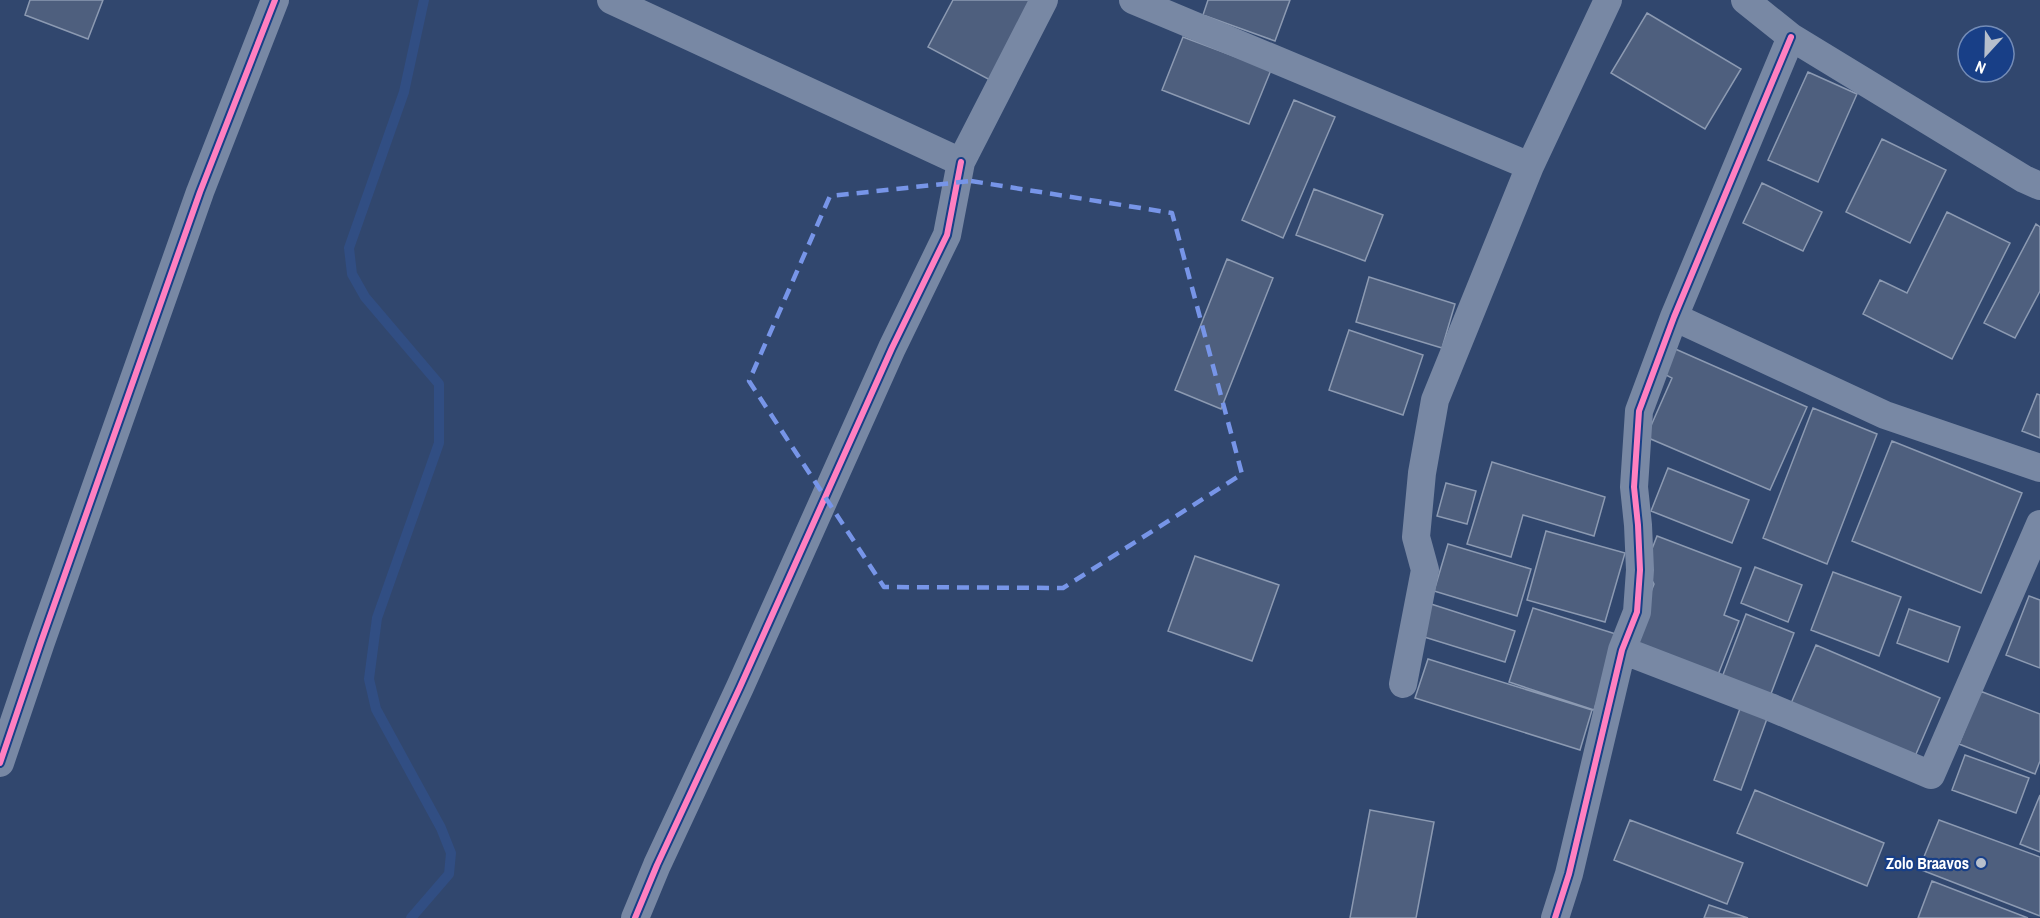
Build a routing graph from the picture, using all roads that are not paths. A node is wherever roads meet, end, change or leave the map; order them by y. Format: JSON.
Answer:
{"nodes":[{"id":1,"x":275,"y":0,"type":"edge"},
{"id":2,"x":611,"y":0,"type":"edge"},
{"id":3,"x":1044,"y":0,"type":"edge"},
{"id":4,"x":1133,"y":0,"type":"edge"},
{"id":5,"x":1608,"y":0,"type":"edge"},
{"id":6,"x":1745,"y":0,"type":"edge"},
{"id":7,"x":1791,"y":37,"type":"junction"},
{"id":8,"x":961,"y":162,"type":"junction"},
{"id":9,"x":1530,"y":166,"type":"junction"},
{"id":10,"x":2040,"y":186,"type":"edge"},
{"id":11,"x":1674,"y":316,"type":"junction"},
{"id":12,"x":2040,"y":468,"type":"edge"},
{"id":13,"x":2040,"y":524,"type":"edge"},
{"id":14,"x":1622,"y":650,"type":"junction"},
{"id":15,"x":1403,"y":684,"type":"dead end"},
{"id":16,"x":0,"y":763,"type":"edge"},
{"id":17,"x":635,"y":918,"type":"edge"},
{"id":18,"x":1556,"y":918,"type":"edge"}],
"edges":[{"from":1,"to":16,"type":"street"},
{"from":2,"to":8,"type":"street"},
{"from":3,"to":8,"type":"street"},
{"from":4,"to":9,"type":"street"},
{"from":5,"to":9,"type":"street"},
{"from":6,"to":7,"type":"street"},
{"from":7,"to":10,"type":"street"},
{"from":7,"to":11,"type":"street"},
{"from":8,"to":17,"type":"street"},
{"from":9,"to":15,"type":"street"},
{"from":11,"to":12,"type":"street"},
{"from":11,"to":14,"type":"street"},
{"from":13,"to":14,"type":"street"},
{"from":14,"to":18,"type":"street"}]}
